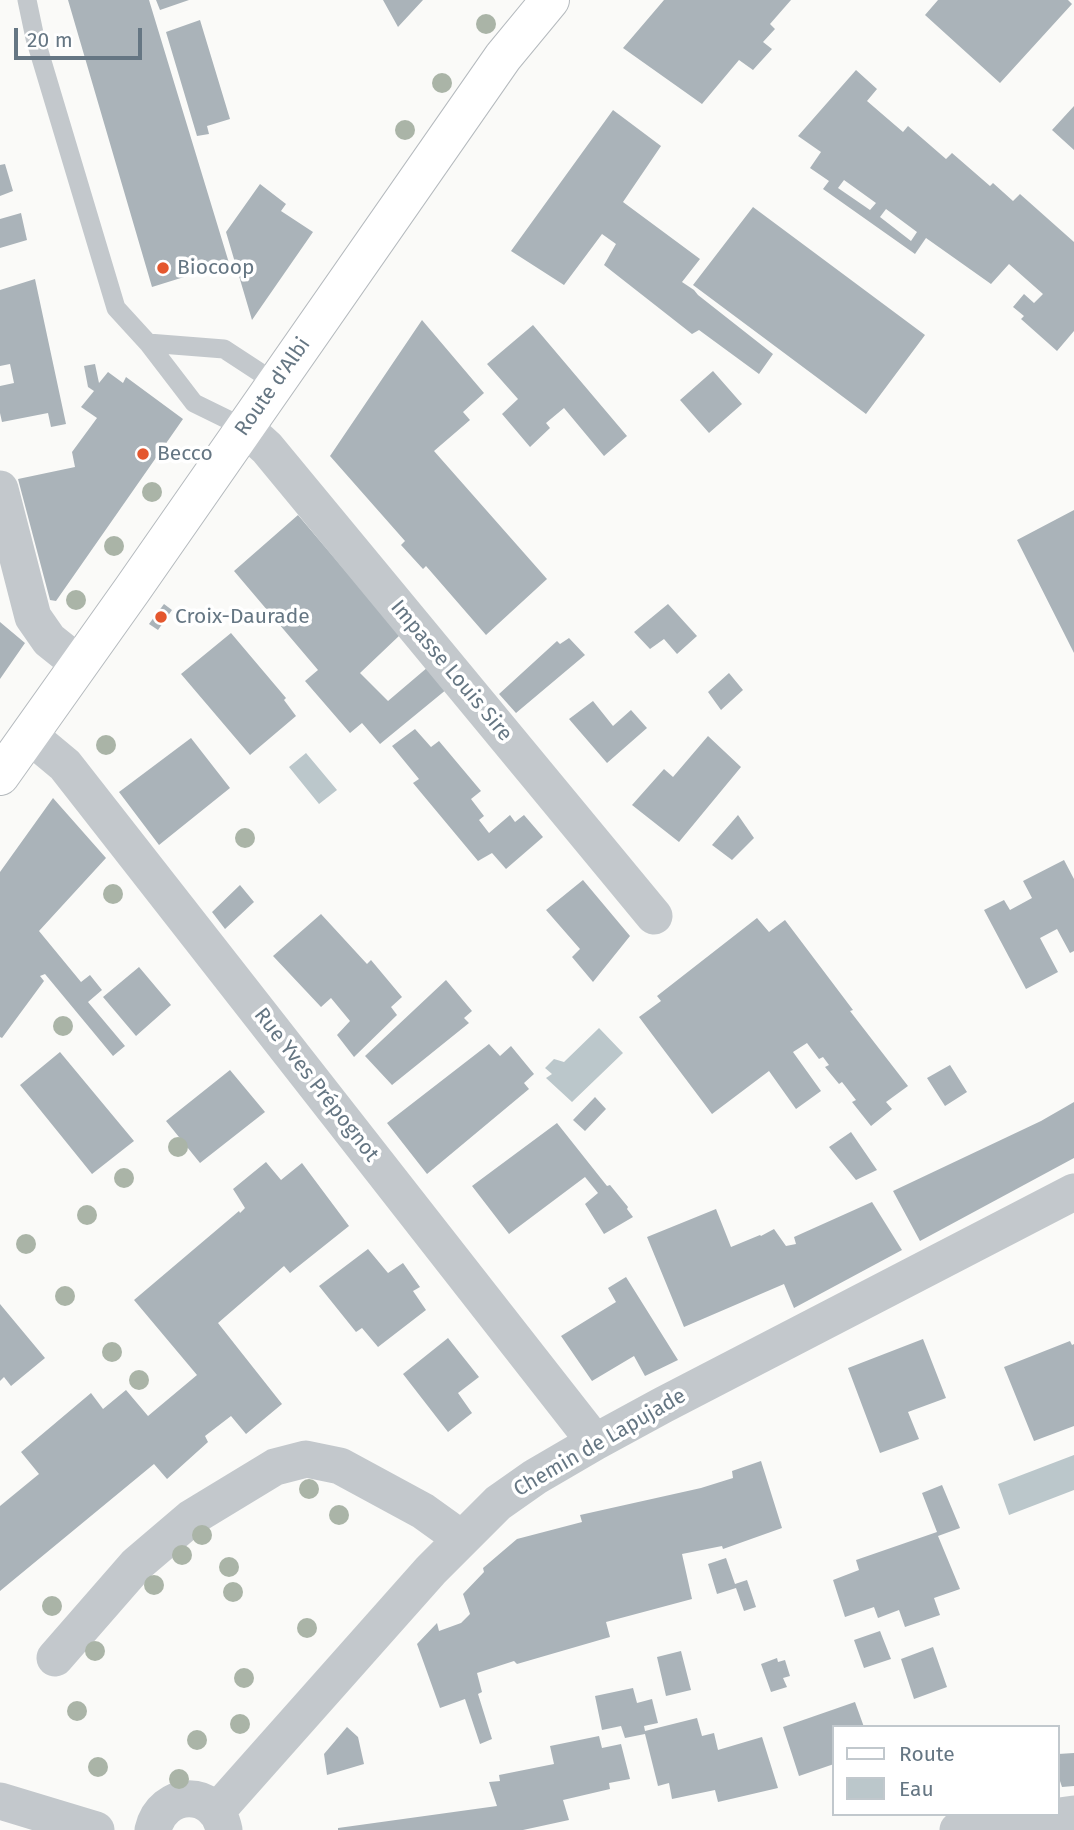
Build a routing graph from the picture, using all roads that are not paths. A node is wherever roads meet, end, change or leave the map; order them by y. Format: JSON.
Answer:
{"nodes":[{"id":1,"x":27,"y":0,"type":"edge"},
{"id":2,"x":550,"y":0,"type":"edge"},
{"id":3,"x":148,"y":343,"type":"junction"},
{"id":4,"x":276,"y":383,"type":"junction"},
{"id":5,"x":245,"y":428,"type":"junction"},
{"id":6,"x":0,"y":489,"type":"edge"},
{"id":7,"x":79,"y":664,"type":"junction"},
{"id":8,"x":29,"y":735,"type":"junction"},
{"id":9,"x":0,"y":776,"type":"edge"},
{"id":10,"x":654,"y":916,"type":"dead end"},
{"id":11,"x":1074,"y":1192,"type":"edge"},
{"id":12,"x":595,"y":1441,"type":"junction"},
{"id":13,"x":463,"y":1539,"type":"junction"},
{"id":14,"x":55,"y":1658,"type":"dead end"},
{"id":15,"x":0,"y":1801,"type":"edge"},
{"id":16,"x":1060,"y":1816,"type":"edge"},
{"id":17,"x":220,"y":1821,"type":"edge"},
{"id":18,"x":96,"y":1830,"type":"edge"},
{"id":19,"x":153,"y":1830,"type":"edge"},
{"id":20,"x":958,"y":1830,"type":"edge"}],
"edges":[{"from":1,"to":3,"type":"lane"},
{"from":2,"to":4,"type":"main road","name":"Route d'Albi"},
{"from":3,"to":4,"type":"lane"},
{"from":3,"to":5,"type":"lane"},
{"from":4,"to":5,"type":"main road","name":"Route d'Albi"},
{"from":5,"to":7,"type":"main road","name":"Route d'Albi"},
{"from":5,"to":10,"type":"street","name":"Impasse Louis Sire"},
{"from":6,"to":7,"type":"street"},
{"from":7,"to":8,"type":"main road","name":"Route d'Albi"},
{"from":8,"to":9,"type":"main road","name":"Route d'Albi"},
{"from":8,"to":12,"type":"street","name":"Rue Yves Prépognot"},
{"from":11,"to":12,"type":"street","name":"Chemin de Lapujade"},
{"from":12,"to":13,"type":"street","name":"Chemin de Lapujade"},
{"from":13,"to":14,"type":"street"},
{"from":13,"to":17,"type":"street","name":"Chemin de Lapujade"},
{"from":15,"to":18,"type":"street"},
{"from":16,"to":20,"type":"street"},
{"from":17,"to":19,"type":"street"}]}
